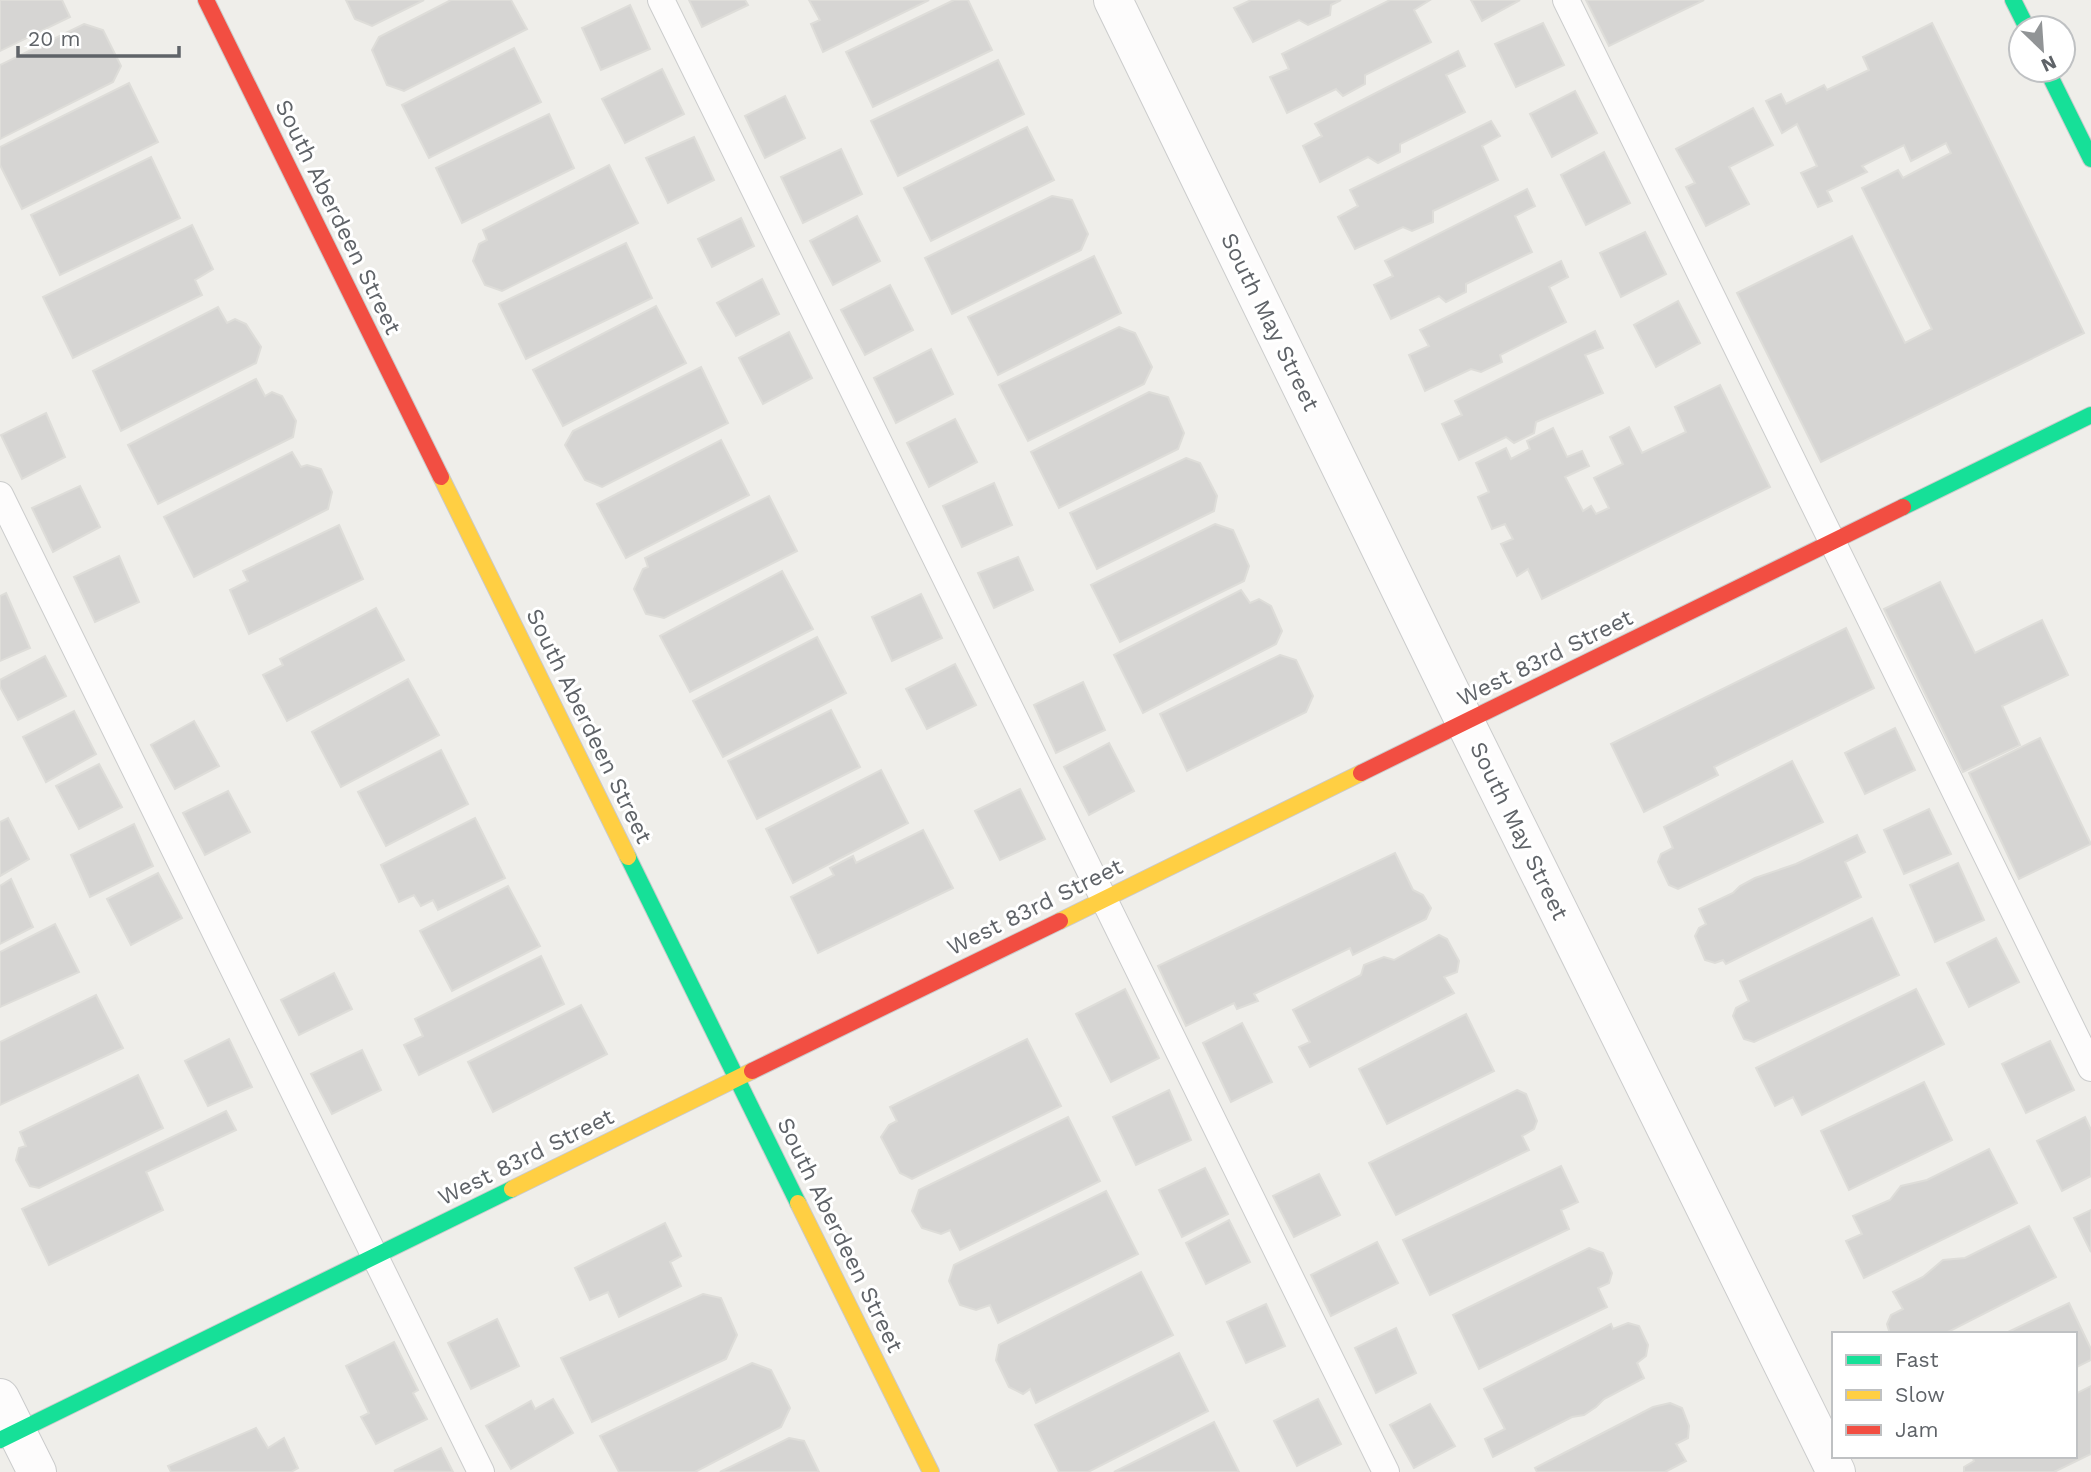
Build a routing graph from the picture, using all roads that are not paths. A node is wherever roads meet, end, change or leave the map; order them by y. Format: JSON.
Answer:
{"nodes":[{"id":1,"x":206,"y":0,"type":"edge"},
{"id":2,"x":661,"y":0,"type":"edge"},
{"id":3,"x":1114,"y":0,"type":"edge"},
{"id":4,"x":1566,"y":0,"type":"edge"},
{"id":5,"x":2054,"y":84,"type":"edge"},
{"id":6,"x":2091,"y":159,"type":"edge"},
{"id":7,"x":2091,"y":415,"type":"edge"},
{"id":8,"x":0,"y":495,"type":"edge"},
{"id":9,"x":1832,"y":541,"type":"junction"},
{"id":10,"x":1465,"y":722,"type":"junction"},
{"id":11,"x":1104,"y":898,"type":"junction"},
{"id":12,"x":2091,"y":1068,"type":"edge"},
{"id":13,"x":737,"y":1079,"type":"junction"},
{"id":14,"x":375,"y":1256,"type":"junction"},
{"id":15,"x":0,"y":1398,"type":"edge"},
{"id":16,"x":8,"y":1436,"type":"edge"},
{"id":17,"x":37,"y":1472,"type":"edge"},
{"id":18,"x":481,"y":1472,"type":"edge"},
{"id":19,"x":931,"y":1472,"type":"edge"},
{"id":20,"x":1386,"y":1472,"type":"edge"},
{"id":21,"x":1836,"y":1472,"type":"edge"}],
"edges":[{"from":1,"to":13,"type":"street","name":"South Aberdeen Street"},
{"from":2,"to":11,"type":"lane"},
{"from":3,"to":10,"type":"street","name":"South May Street"},
{"from":4,"to":9,"type":"lane"},
{"from":5,"to":6,"type":"street"},
{"from":7,"to":9,"type":"street","name":"West 83rd Street"},
{"from":8,"to":14,"type":"lane"},
{"from":9,"to":10,"type":"street","name":"West 83rd Street"},
{"from":9,"to":12,"type":"lane"},
{"from":10,"to":11,"type":"street","name":"West 83rd Street"},
{"from":10,"to":21,"type":"street","name":"South May Street"},
{"from":11,"to":13,"type":"street","name":"West 83rd Street"},
{"from":11,"to":20,"type":"lane"},
{"from":13,"to":14,"type":"street","name":"West 83rd Street"},
{"from":13,"to":19,"type":"street","name":"South Aberdeen Street"},
{"from":14,"to":16,"type":"street","name":"West 83rd Street"},
{"from":14,"to":18,"type":"lane"},
{"from":15,"to":16,"type":"street"},
{"from":16,"to":17,"type":"street"}]}
